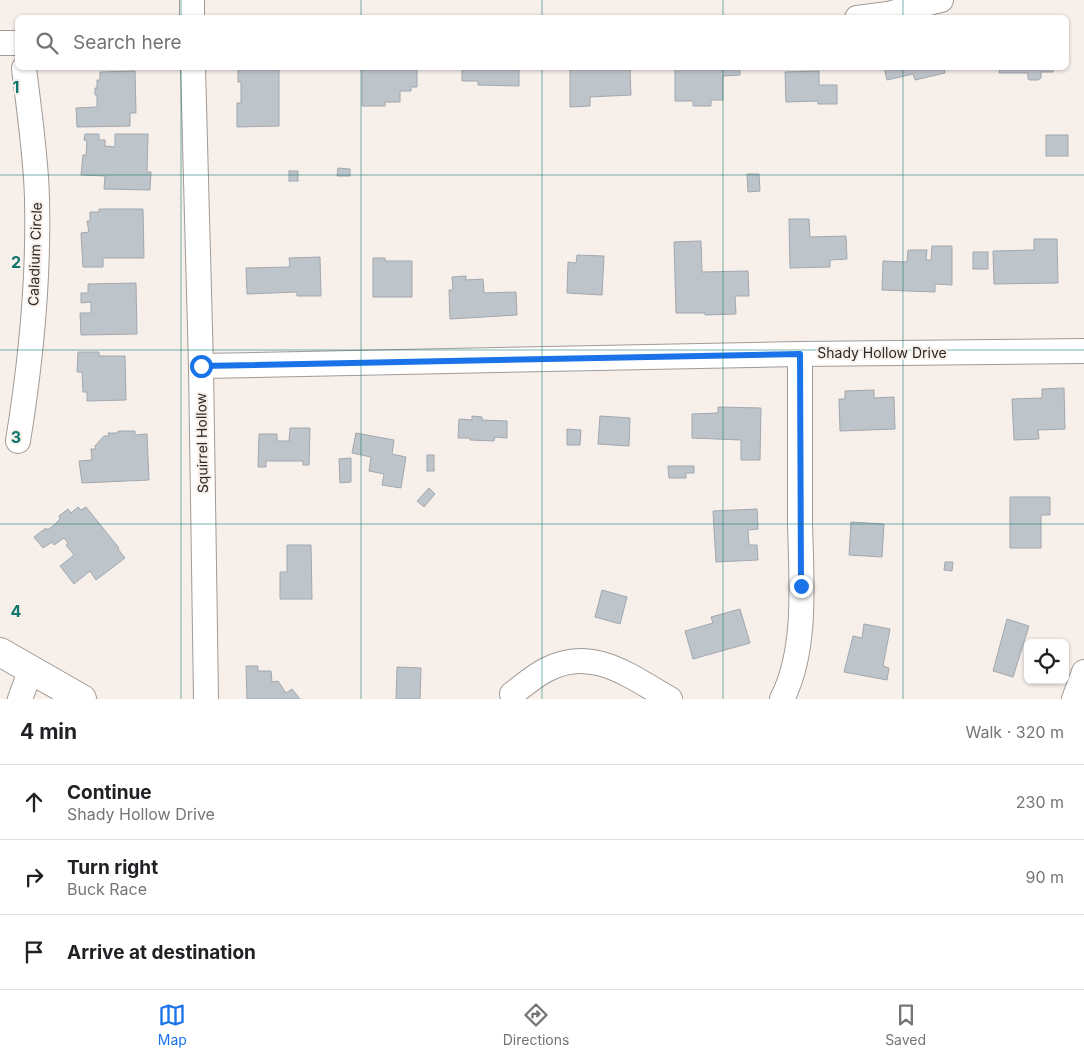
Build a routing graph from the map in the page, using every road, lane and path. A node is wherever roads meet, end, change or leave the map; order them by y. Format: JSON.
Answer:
{"nodes":[{"id":1,"x":192,"y":0,"type":"edge"},
{"id":2,"x":941,"y":0,"type":"edge"},
{"id":3,"x":192,"y":15,"type":"edge"},
{"id":4,"x":880,"y":15,"type":"edge"},
{"id":5,"x":0,"y":43,"type":"edge"},
{"id":6,"x":15,"y":43,"type":"edge"},
{"id":7,"x":24,"y":70,"type":"edge"},
{"id":8,"x":193,"y":70,"type":"edge"},
{"id":9,"x":1084,"y":351,"type":"edge"},
{"id":10,"x":800,"y":354,"type":"junction"},
{"id":11,"x":201,"y":366,"type":"junction"},
{"id":12,"x":18,"y":441,"type":"dead end"},
{"id":13,"x":0,"y":652,"type":"edge"},
{"id":14,"x":31,"y":669,"type":"junction"},
{"id":15,"x":1084,"y":672,"type":"edge"},
{"id":16,"x":512,"y":694,"type":"dead end"},
{"id":17,"x":20,"y":699,"type":"edge"},
{"id":18,"x":82,"y":699,"type":"edge"},
{"id":19,"x":206,"y":699,"type":"edge"},
{"id":20,"x":670,"y":699,"type":"edge"},
{"id":21,"x":782,"y":699,"type":"edge"},
{"id":22,"x":1074,"y":699,"type":"edge"}],
"edges":[{"from":1,"to":3,"type":"street"},
{"from":2,"to":4,"type":"street"},
{"from":5,"to":6,"type":"street"},
{"from":7,"to":12,"type":"street","name":"Caladium Circle"},
{"from":8,"to":11,"type":"street","name":"Squirrel Hollow"},
{"from":9,"to":10,"type":"street","name":"Shady Hollow Drive"},
{"from":10,"to":11,"type":"street","name":"Shady Hollow Drive"},
{"from":10,"to":21,"type":"street"},
{"from":11,"to":19,"type":"street","name":"Squirrel Hollow"},
{"from":13,"to":14,"type":"main road"},
{"from":14,"to":17,"type":"street"},
{"from":14,"to":18,"type":"main road"},
{"from":15,"to":22,"type":"street"},
{"from":16,"to":20,"type":"street"}]}
